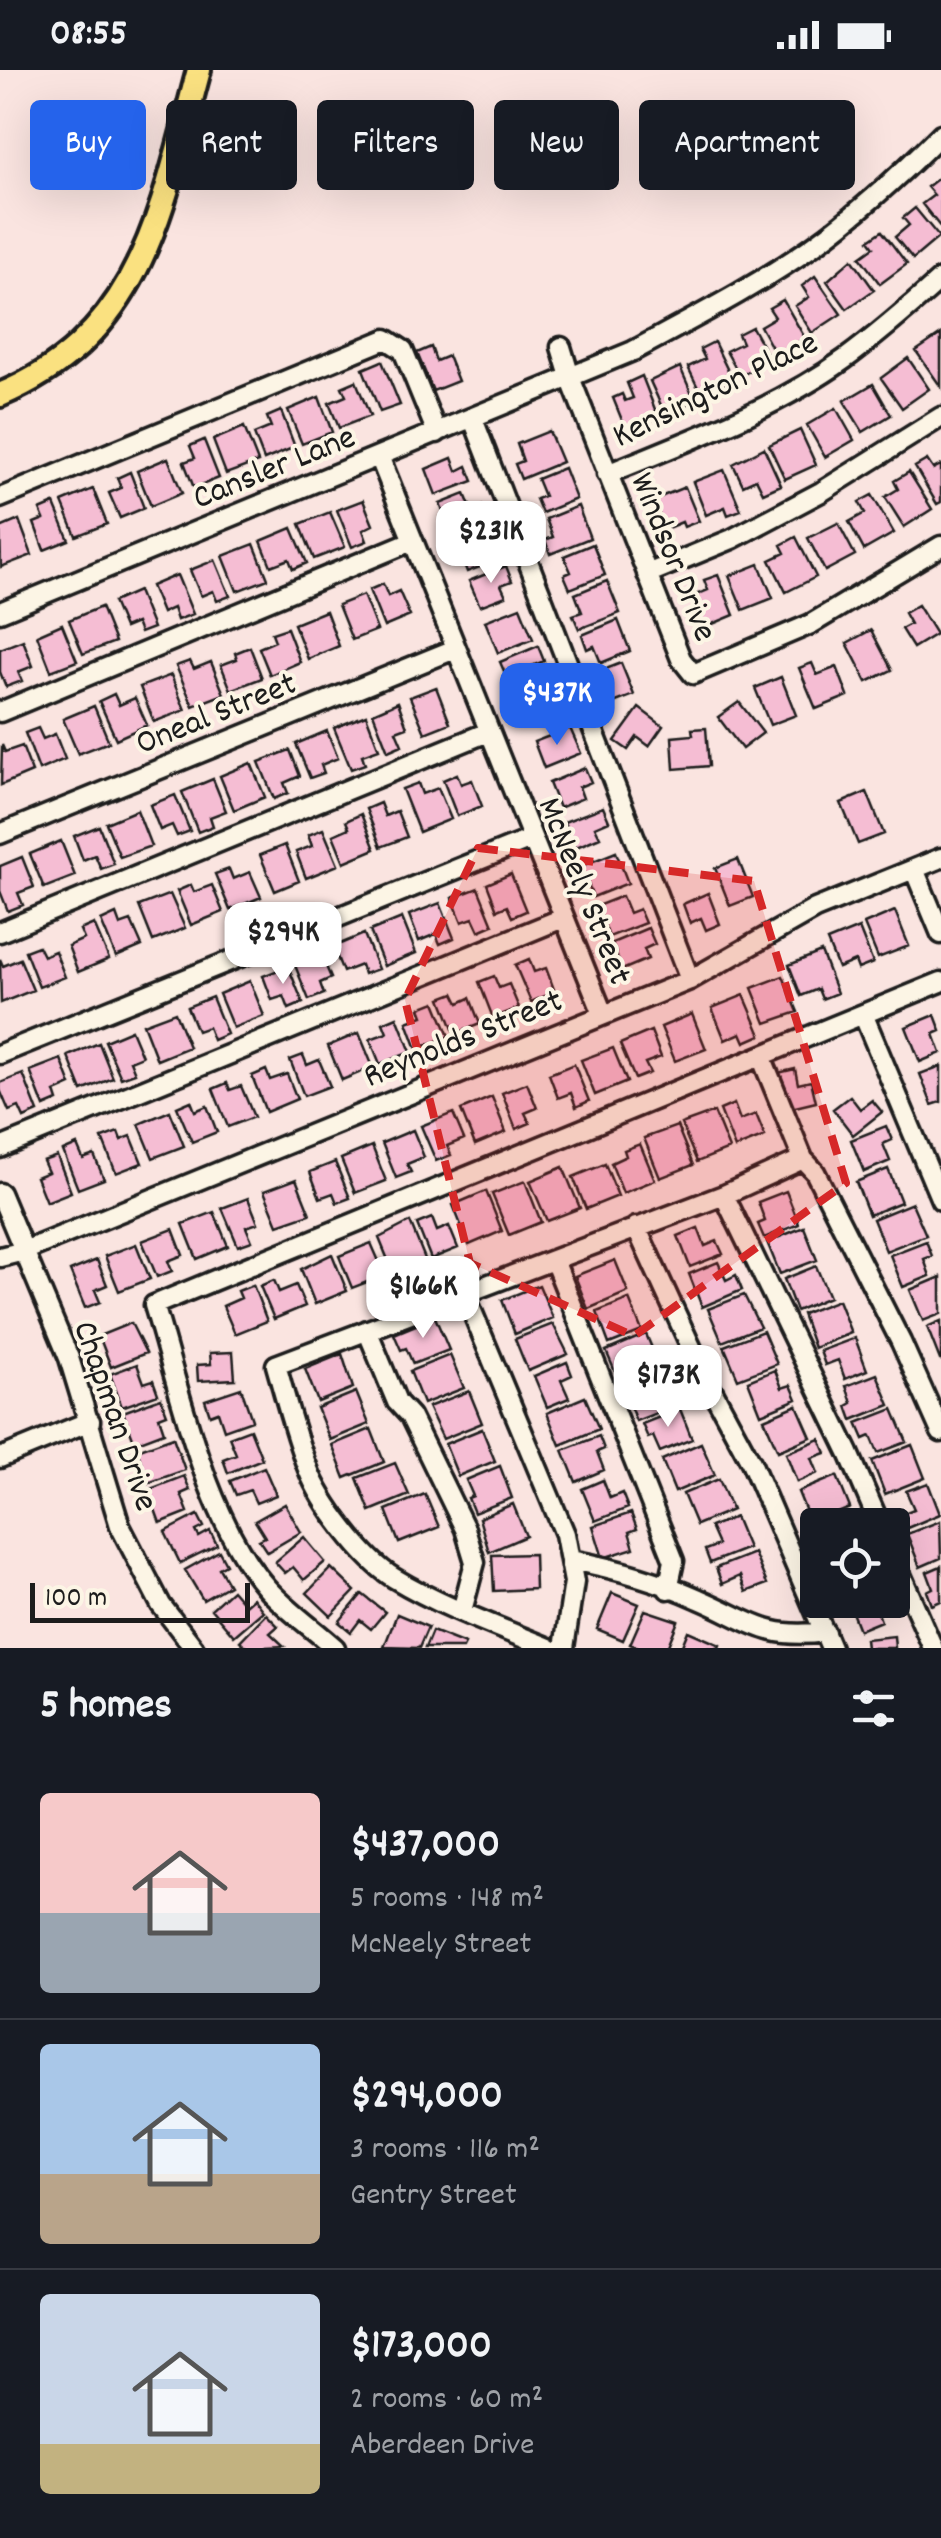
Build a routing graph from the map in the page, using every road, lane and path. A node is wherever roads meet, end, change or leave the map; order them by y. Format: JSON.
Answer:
{"nodes":[{"id":1,"x":200,"y":70,"type":"edge"},
{"id":2,"x":941,"y":134,"type":"edge"},
{"id":3,"x":941,"y":278,"type":"edge"},
{"id":4,"x":561,"y":347,"type":"dead end"},
{"id":5,"x":571,"y":380,"type":"junction"},
{"id":6,"x":0,"y":394,"type":"edge"},
{"id":7,"x":941,"y":417,"type":"edge"},
{"id":8,"x":472,"y":419,"type":"junction"},
{"id":9,"x":436,"y":433,"type":"junction"},
{"id":10,"x":379,"y":456,"type":"junction"},
{"id":11,"x":607,"y":474,"type":"junction"},
{"id":12,"x":0,"y":498,"type":"edge"},
{"id":13,"x":412,"y":541,"type":"junction"},
{"id":14,"x":941,"y":546,"type":"edge"},
{"id":15,"x":647,"y":574,"type":"junction"},
{"id":16,"x":0,"y":612,"type":"edge"},
{"id":17,"x":454,"y":649,"type":"junction"},
{"id":18,"x":0,"y":712,"type":"edge"},
{"id":19,"x":488,"y":732,"type":"junction"},
{"id":20,"x":0,"y":834,"type":"edge"},
{"id":21,"x":531,"y":839,"type":"junction"},
{"id":22,"x":941,"y":858,"type":"edge"},
{"id":23,"x":914,"y":868,"type":"junction"},
{"id":24,"x":564,"y":918,"type":"junction"},
{"id":25,"x":0,"y":932,"type":"edge"},
{"id":26,"x":941,"y":934,"type":"edge"},
{"id":27,"x":690,"y":980,"type":"junction"},
{"id":28,"x":941,"y":982,"type":"edge"},
{"id":29,"x":602,"y":1014,"type":"junction"},
{"id":30,"x":862,"y":1014,"type":"junction"},
{"id":31,"x":0,"y":1054,"type":"edge"},
{"id":32,"x":760,"y":1056,"type":"junction"},
{"id":33,"x":0,"y":1148,"type":"edge"},
{"id":34,"x":803,"y":1159,"type":"junction"},
{"id":35,"x":0,"y":1193,"type":"edge"},
{"id":36,"x":724,"y":1195,"type":"junction"},
{"id":37,"x":941,"y":1200,"type":"edge"},
{"id":38,"x":636,"y":1227,"type":"junction"},
{"id":39,"x":24,"y":1251,"type":"junction"},
{"id":40,"x":0,"y":1256,"type":"edge"},
{"id":41,"x":554,"y":1260,"type":"junction"},
{"id":42,"x":464,"y":1292,"type":"junction"},
{"id":43,"x":367,"y":1330,"type":"junction"},
{"id":44,"x":90,"y":1421,"type":"junction"},
{"id":45,"x":941,"y":1432,"type":"edge"},
{"id":46,"x":0,"y":1458,"type":"edge"},
{"id":47,"x":873,"y":1508,"type":"edge"},
{"id":48,"x":571,"y":1560,"type":"junction"},
{"id":49,"x":668,"y":1589,"type":"junction"},
{"id":50,"x":910,"y":1595,"type":"edge"},
{"id":51,"x":462,"y":1611,"type":"junction"},
{"id":52,"x":828,"y":1640,"type":"edge"},
{"id":53,"x":194,"y":1648,"type":"edge"},
{"id":54,"x":335,"y":1648,"type":"edge"},
{"id":55,"x":550,"y":1648,"type":"edge"},
{"id":56,"x":564,"y":1648,"type":"edge"},
{"id":57,"x":933,"y":1648,"type":"edge"}],
"edges":[{"from":1,"to":6,"type":"main road"},
{"from":2,"to":5,"type":"street","name":"Cansler Lane"},
{"from":3,"to":11,"type":"street","name":"Kensington Place"},
{"from":4,"to":5,"type":"street","name":"Windsor Drive"},
{"from":5,"to":8,"type":"street","name":"Cansler Lane"},
{"from":5,"to":11,"type":"street","name":"Windsor Drive"},
{"from":7,"to":15,"type":"street"},
{"from":8,"to":9,"type":"street","name":"Cansler Lane"},
{"from":8,"to":27,"type":"street"},
{"from":9,"to":10,"type":"street","name":"Cansler Lane"},
{"from":9,"to":12,"type":"street"},
{"from":10,"to":13,"type":"street","name":"McNeely Street"},
{"from":10,"to":16,"type":"street","name":"Cansler Lane"},
{"from":11,"to":15,"type":"street","name":"Windsor Drive"},
{"from":13,"to":17,"type":"street","name":"McNeely Street"},
{"from":13,"to":18,"type":"street"},
{"from":14,"to":15,"type":"street","name":"Windsor Drive"},
{"from":17,"to":19,"type":"street","name":"McNeely Street"},
{"from":17,"to":20,"type":"street","name":"Oneal Street"},
{"from":19,"to":21,"type":"street","name":"McNeely Street"},
{"from":19,"to":25,"type":"street"},
{"from":21,"to":24,"type":"street","name":"McNeely Street"},
{"from":21,"to":31,"type":"street"},
{"from":22,"to":23,"type":"street","name":"Reynolds Street"},
{"from":23,"to":26,"type":"street"},
{"from":23,"to":27,"type":"street","name":"Reynolds Street"},
{"from":24,"to":29,"type":"street","name":"McNeely Street"},
{"from":24,"to":33,"type":"street"},
{"from":27,"to":29,"type":"street","name":"Reynolds Street"},
{"from":28,"to":30,"type":"street"},
{"from":29,"to":39,"type":"street","name":"Reynolds Street"},
{"from":30,"to":32,"type":"street"},
{"from":30,"to":37,"type":"street"},
{"from":32,"to":34,"type":"street"},
{"from":32,"to":54,"type":"street"},
{"from":34,"to":36,"type":"street"},
{"from":34,"to":45,"type":"street"},
{"from":35,"to":39,"type":"street","name":"Chapman Drive"},
{"from":36,"to":38,"type":"street"},
{"from":36,"to":47,"type":"street"},
{"from":38,"to":41,"type":"street"},
{"from":38,"to":52,"type":"street"},
{"from":39,"to":40,"type":"street","name":"Reynolds Street"},
{"from":39,"to":44,"type":"street","name":"Chapman Drive"},
{"from":41,"to":42,"type":"street"},
{"from":41,"to":49,"type":"street"},
{"from":42,"to":43,"type":"street"},
{"from":42,"to":48,"type":"street"},
{"from":43,"to":51,"type":"street"},
{"from":43,"to":51,"type":"street"},
{"from":44,"to":46,"type":"street"},
{"from":44,"to":53,"type":"street","name":"Chapman Drive"},
{"from":48,"to":49,"type":"street"},
{"from":48,"to":56,"type":"street"},
{"from":49,"to":52,"type":"street"},
{"from":50,"to":57,"type":"street"},
{"from":51,"to":55,"type":"street"}]}
